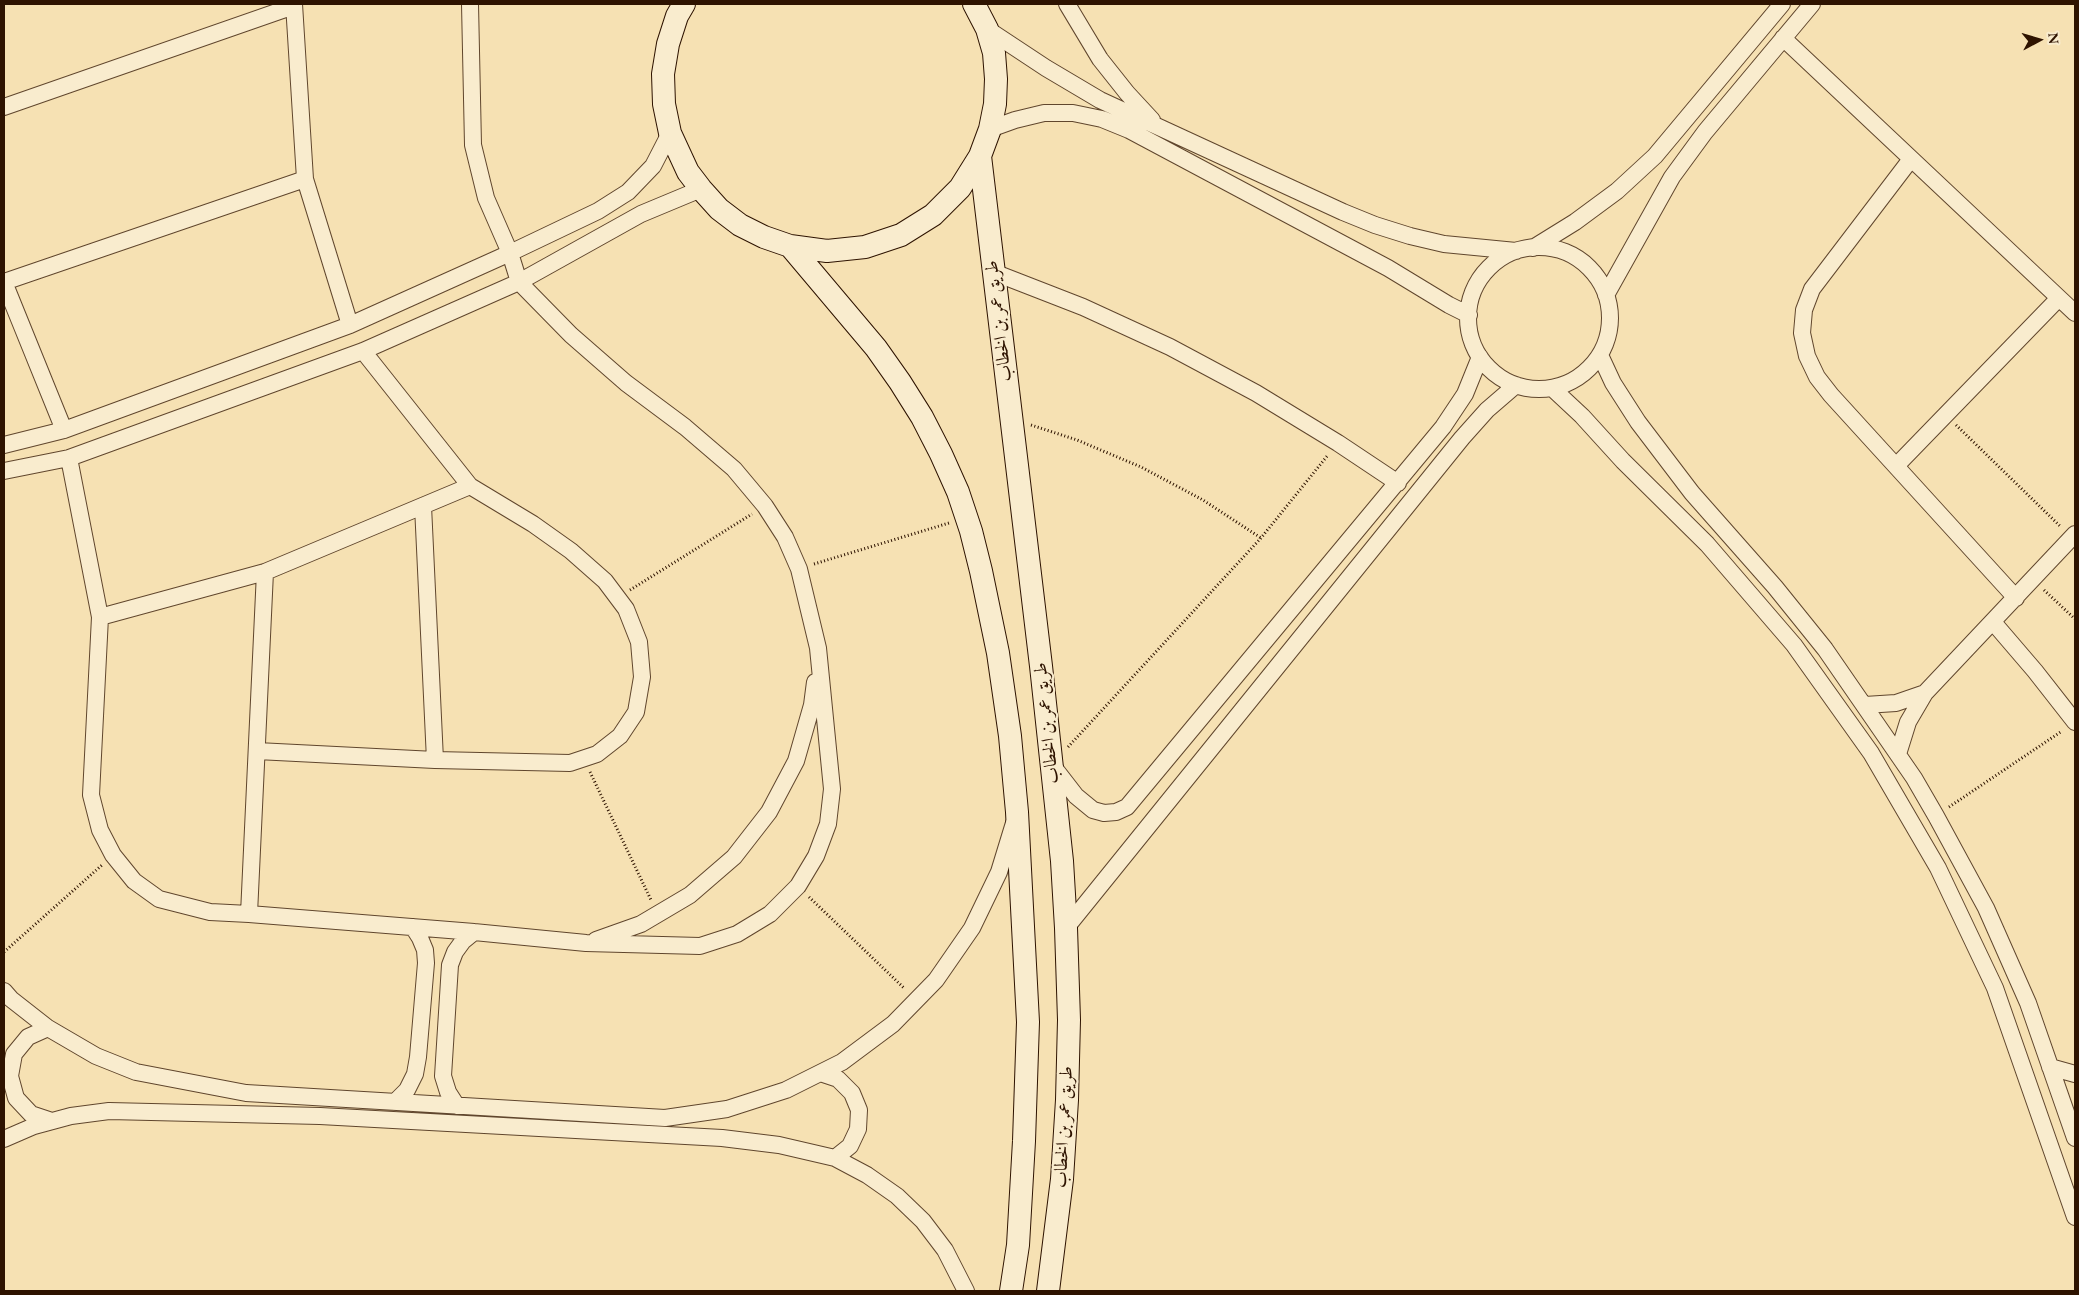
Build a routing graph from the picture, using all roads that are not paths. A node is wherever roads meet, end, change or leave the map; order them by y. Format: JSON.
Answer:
{"nodes":[{"id":1,"x":470,"y":4,"type":"edge"},
{"id":2,"x":974,"y":4,"type":"edge"},
{"id":3,"x":1067,"y":4,"type":"edge"},
{"id":4,"x":1782,"y":4,"type":"edge"},
{"id":5,"x":1812,"y":4,"type":"edge"},
{"id":6,"x":294,"y":5,"type":"edge"},
{"id":7,"x":678,"y":8,"type":"edge"},
{"id":8,"x":987,"y":19,"type":"edge"},
{"id":9,"x":1783,"y":38,"type":"junction"},
{"id":10,"x":4,"y":107,"type":"edge"},
{"id":11,"x":1157,"y":125,"type":"junction"},
{"id":12,"x":990,"y":129,"type":"junction"},
{"id":13,"x":670,"y":133,"type":"junction"},
{"id":14,"x":980,"y":156,"type":"junction"},
{"id":15,"x":1912,"y":159,"type":"junction"},
{"id":16,"x":305,"y":179,"type":"junction"},
{"id":17,"x":701,"y":189,"type":"junction"},
{"id":18,"x":790,"y":246,"type":"junction"},
{"id":19,"x":1533,"y":248,"type":"junction"},
{"id":20,"x":1516,"y":251,"type":"junction"},
{"id":21,"x":510,"y":253,"type":"junction"},
{"id":22,"x":993,"y":272,"type":"junction"},
{"id":23,"x":4,"y":282,"type":"edge"},
{"id":24,"x":520,"y":282,"type":"junction"},
{"id":25,"x":1606,"y":295,"type":"junction"},
{"id":26,"x":2059,"y":298,"type":"junction"},
{"id":27,"x":2075,"y":313,"type":"edge"},
{"id":28,"x":1469,"y":315,"type":"junction"},
{"id":29,"x":350,"y":324,"type":"junction"},
{"id":30,"x":363,"y":352,"type":"junction"},
{"id":31,"x":1600,"y":355,"type":"junction"},
{"id":32,"x":1480,"y":356,"type":"junction"},
{"id":33,"x":1516,"y":386,"type":"junction"},
{"id":34,"x":1552,"y":388,"type":"junction"},
{"id":35,"x":64,"y":430,"type":"junction"},
{"id":36,"x":4,"y":445,"type":"edge"},
{"id":37,"x":69,"y":458,"type":"junction"},
{"id":38,"x":1896,"y":466,"type":"junction"},
{"id":39,"x":4,"y":471,"type":"edge"},
{"id":40,"x":1398,"y":483,"type":"junction"},
{"id":41,"x":470,"y":486,"type":"junction"},
{"id":42,"x":423,"y":506,"type":"junction"},
{"id":43,"x":2074,"y":536,"type":"edge"},
{"id":44,"x":265,"y":572,"type":"junction"},
{"id":45,"x":2016,"y":598,"type":"junction"},
{"id":46,"x":100,"y":616,"type":"junction"},
{"id":47,"x":1993,"y":622,"type":"junction"},
{"id":48,"x":818,"y":648,"type":"junction"},
{"id":49,"x":1925,"y":693,"type":"junction"},
{"id":50,"x":1865,"y":706,"type":"junction"},
{"id":51,"x":2075,"y":722,"type":"edge"},
{"id":52,"x":257,"y":751,"type":"junction"},
{"id":53,"x":1898,"y":754,"type":"junction"},
{"id":54,"x":436,"y":760,"type":"junction"},
{"id":55,"x":1052,"y":765,"type":"junction"},
{"id":56,"x":1017,"y":812,"type":"junction"},
{"id":57,"x":250,"y":914,"type":"junction"},
{"id":58,"x":413,"y":927,"type":"junction"},
{"id":59,"x":1066,"y":928,"type":"junction"},
{"id":60,"x":474,"y":932,"type":"junction"},
{"id":61,"x":586,"y":943,"type":"junction"},
{"id":62,"x":4,"y":991,"type":"edge"},
{"id":63,"x":48,"y":1028,"type":"junction"},
{"id":64,"x":2050,"y":1067,"type":"junction"},
{"id":65,"x":820,"y":1073,"type":"junction"},
{"id":66,"x":2075,"y":1074,"type":"edge"},
{"id":67,"x":395,"y":1102,"type":"junction"},
{"id":68,"x":457,"y":1106,"type":"junction"},
{"id":69,"x":52,"y":1121,"type":"junction"},
{"id":70,"x":2075,"y":1138,"type":"edge"},
{"id":71,"x":4,"y":1140,"type":"edge"},
{"id":72,"x":834,"y":1158,"type":"junction"},
{"id":73,"x":2075,"y":1217,"type":"edge"},
{"id":74,"x":966,"y":1291,"type":"edge"},
{"id":75,"x":1012,"y":1291,"type":"edge"},
{"id":76,"x":1048,"y":1291,"type":"edge"}],
"edges":[{"from":1,"to":21,"type":"street"},
{"from":2,"to":8,"type":"street"},
{"from":3,"to":11,"type":"street"},
{"from":4,"to":19,"type":"street"},
{"from":5,"to":9,"type":"street"},
{"from":6,"to":10,"type":"street"},
{"from":6,"to":16,"type":"street"},
{"from":7,"to":13,"type":"street"},
{"from":8,"to":11,"type":"street"},
{"from":8,"to":12,"type":"street"},
{"from":9,"to":15,"type":"street"},
{"from":9,"to":25,"type":"street"},
{"from":11,"to":20,"type":"street"},
{"from":12,"to":14,"type":"street"},
{"from":12,"to":28,"type":"street"},
{"from":13,"to":17,"type":"street"},
{"from":13,"to":21,"type":"street"},
{"from":14,"to":18,"type":"street"},
{"from":14,"to":22,"type":"street","name":"طريق عمر بن الخطاب"},
{"from":15,"to":26,"type":"street"},
{"from":15,"to":38,"type":"street"},
{"from":16,"to":23,"type":"street"},
{"from":16,"to":29,"type":"street"},
{"from":17,"to":18,"type":"street"},
{"from":17,"to":24,"type":"street"},
{"from":18,"to":56,"type":"street"},
{"from":19,"to":20,"type":"street"},
{"from":19,"to":25,"type":"street"},
{"from":20,"to":28,"type":"street"},
{"from":21,"to":24,"type":"street"},
{"from":21,"to":29,"type":"street"},
{"from":22,"to":40,"type":"street"},
{"from":22,"to":55,"type":"street","name":"طريق عمر بن الخطاب"},
{"from":23,"to":35,"type":"street"},
{"from":24,"to":30,"type":"street"},
{"from":24,"to":48,"type":"street"},
{"from":25,"to":31,"type":"street"},
{"from":26,"to":27,"type":"street"},
{"from":26,"to":38,"type":"street"},
{"from":28,"to":32,"type":"street"},
{"from":29,"to":35,"type":"street"},
{"from":30,"to":37,"type":"street"},
{"from":30,"to":41,"type":"street"},
{"from":31,"to":34,"type":"street"},
{"from":31,"to":50,"type":"street"},
{"from":32,"to":33,"type":"street"},
{"from":32,"to":40,"type":"street"},
{"from":33,"to":34,"type":"street"},
{"from":33,"to":59,"type":"street"},
{"from":34,"to":73,"type":"street"},
{"from":35,"to":36,"type":"street"},
{"from":37,"to":39,"type":"street"},
{"from":37,"to":46,"type":"street"},
{"from":38,"to":45,"type":"street"},
{"from":40,"to":55,"type":"street"},
{"from":41,"to":42,"type":"street"},
{"from":41,"to":54,"type":"street"},
{"from":42,"to":44,"type":"street"},
{"from":42,"to":54,"type":"street"},
{"from":43,"to":45,"type":"street"},
{"from":44,"to":46,"type":"street"},
{"from":44,"to":52,"type":"street"},
{"from":45,"to":47,"type":"street"},
{"from":46,"to":57,"type":"street"},
{"from":47,"to":49,"type":"street"},
{"from":47,"to":51,"type":"street"},
{"from":48,"to":61,"type":"street"},
{"from":48,"to":61,"type":"street"},
{"from":49,"to":50,"type":"street"},
{"from":49,"to":53,"type":"street"},
{"from":50,"to":53,"type":"street"},
{"from":52,"to":54,"type":"street"},
{"from":52,"to":57,"type":"street"},
{"from":53,"to":64,"type":"street"},
{"from":55,"to":59,"type":"street","name":"طريق عمر بن الخطاب"},
{"from":56,"to":65,"type":"street"},
{"from":56,"to":75,"type":"street"},
{"from":57,"to":58,"type":"street"},
{"from":58,"to":60,"type":"street"},
{"from":58,"to":67,"type":"street"},
{"from":59,"to":76,"type":"street","name":"طريق عمر بن الخطاب"},
{"from":60,"to":61,"type":"street"},
{"from":60,"to":68,"type":"street"},
{"from":62,"to":63,"type":"street"},
{"from":63,"to":67,"type":"street"},
{"from":63,"to":69,"type":"street"},
{"from":64,"to":66,"type":"street"},
{"from":64,"to":70,"type":"street"},
{"from":65,"to":68,"type":"street"},
{"from":65,"to":72,"type":"street"},
{"from":67,"to":68,"type":"street"},
{"from":69,"to":71,"type":"street"},
{"from":69,"to":72,"type":"street"},
{"from":72,"to":74,"type":"street"}]}
